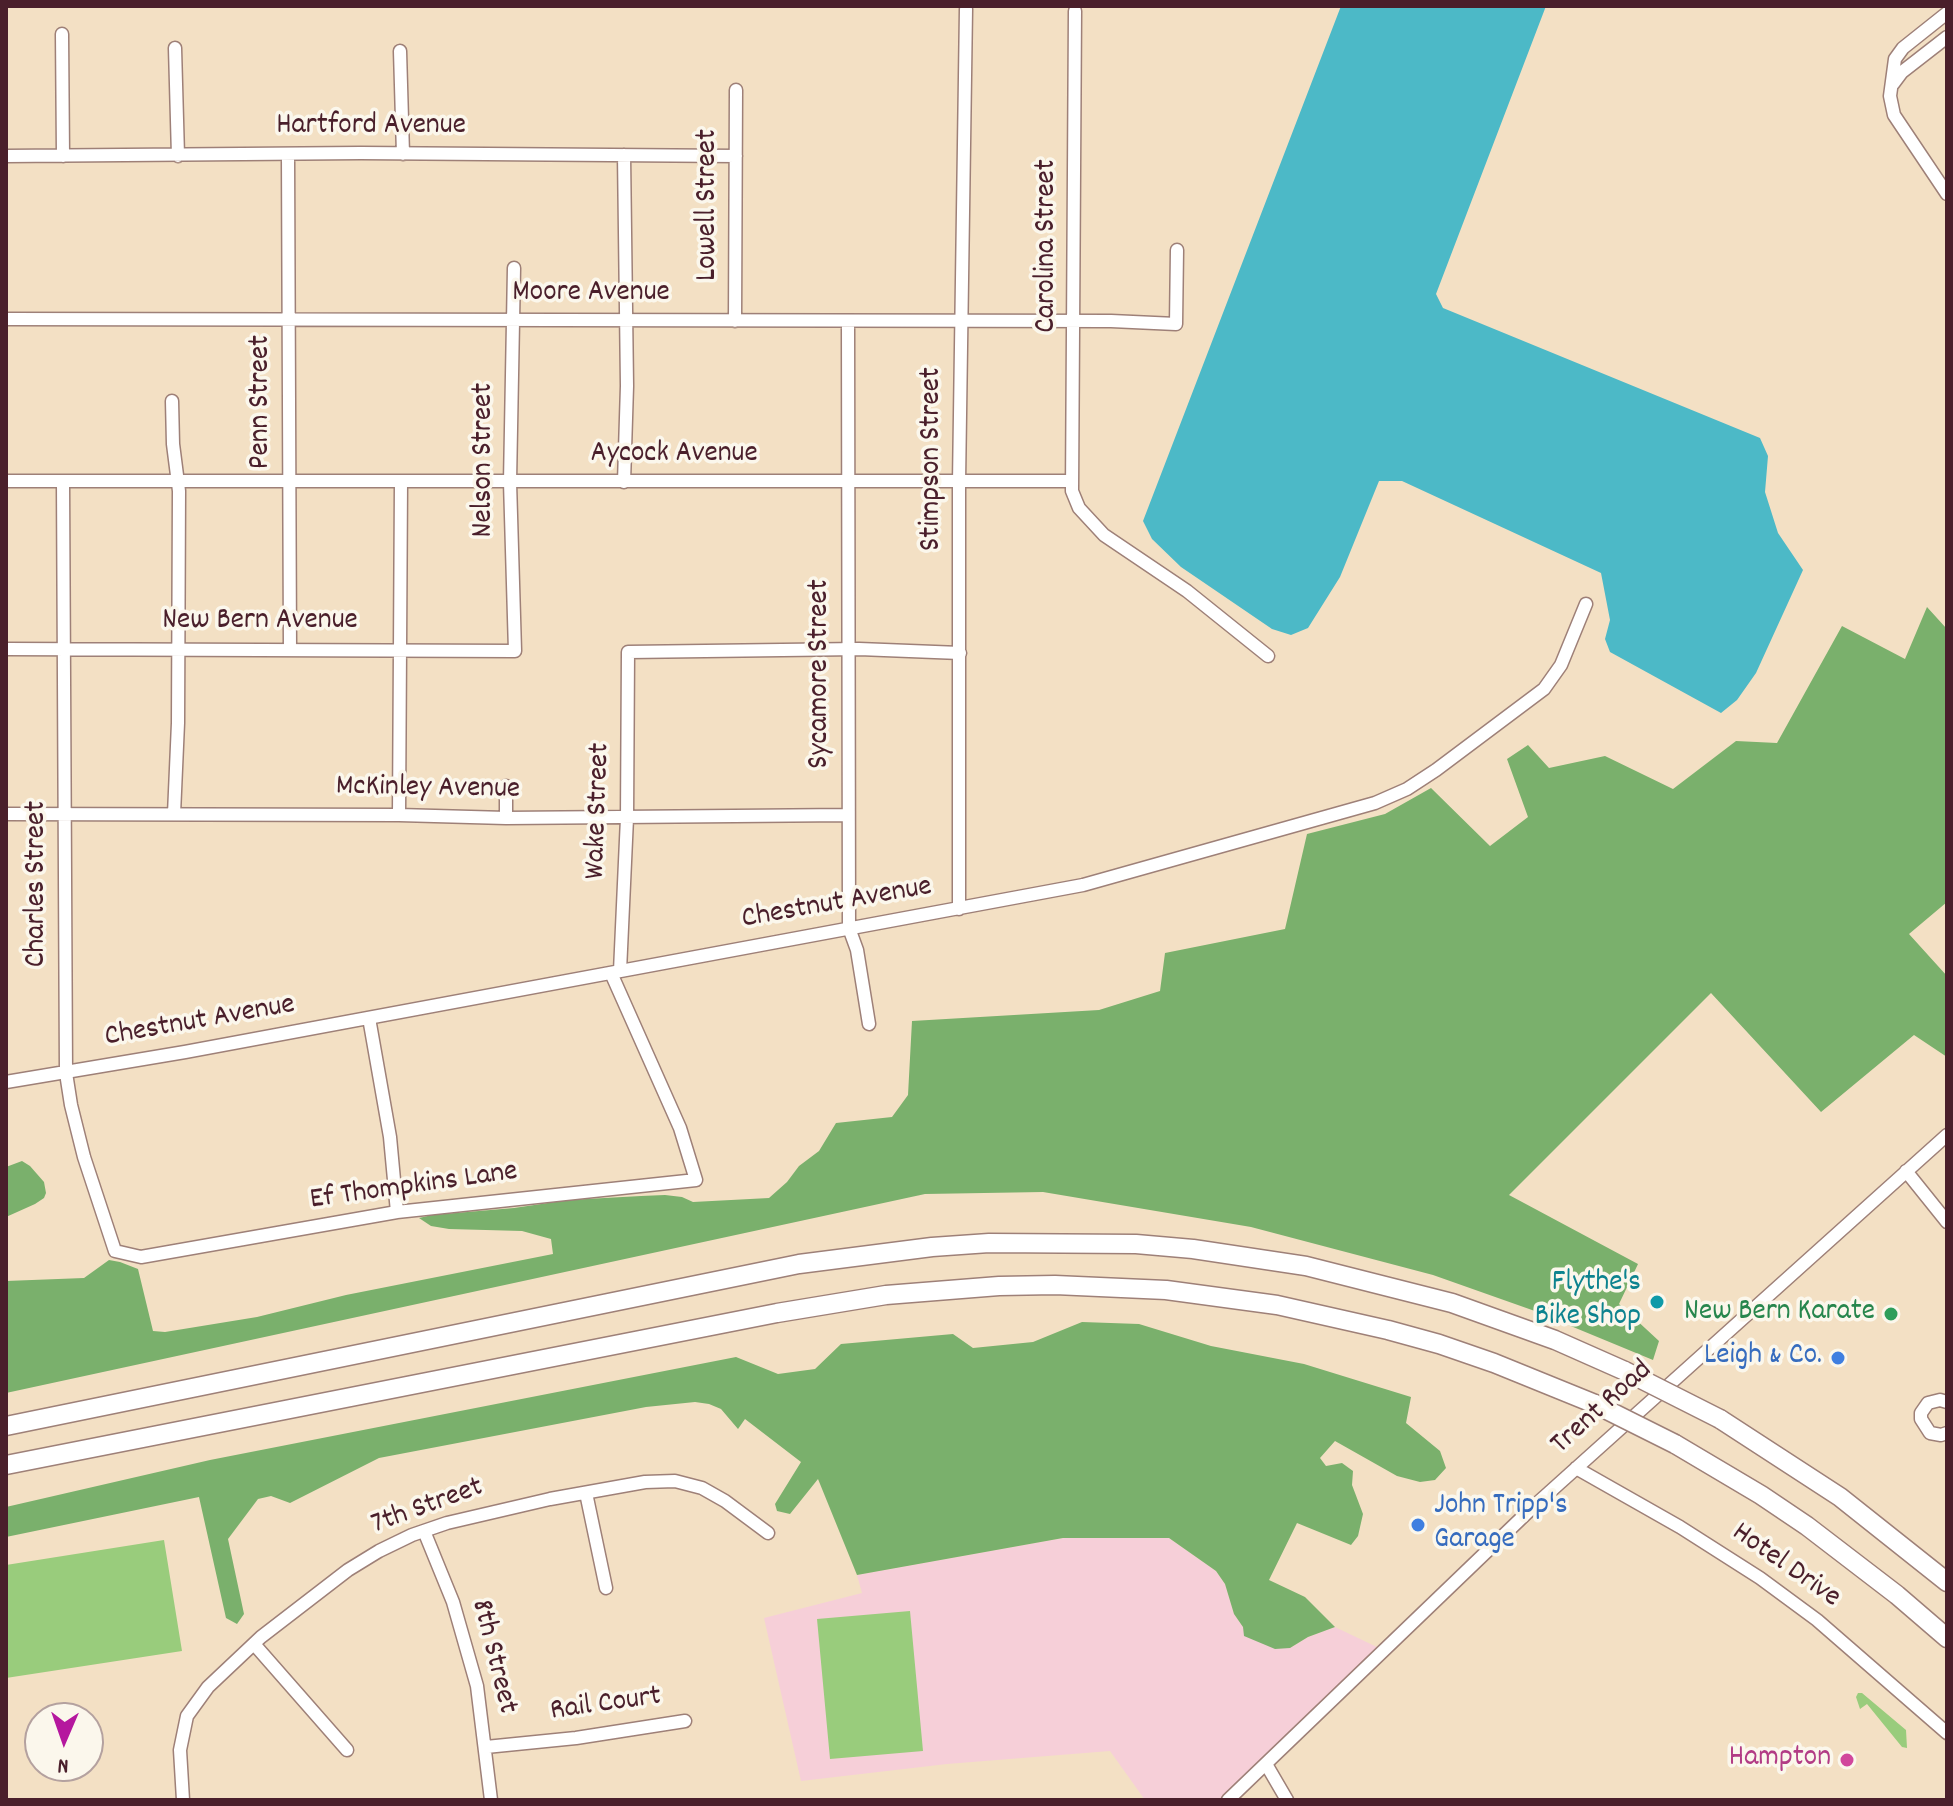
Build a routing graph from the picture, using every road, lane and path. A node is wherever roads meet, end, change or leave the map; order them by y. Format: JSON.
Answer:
{"nodes":[{"id":1,"x":966,"y":9,"type":"dead end"},
{"id":2,"x":1075,"y":11,"type":"dead end"},
{"id":3,"x":1947,"y":13,"type":"edge"},
{"id":4,"x":62,"y":34,"type":"dead end"},
{"id":5,"x":1947,"y":37,"type":"edge"},
{"id":6,"x":175,"y":48,"type":"dead end"},
{"id":7,"x":400,"y":51,"type":"dead end"},
{"id":8,"x":1892,"y":87,"type":"junction"},
{"id":9,"x":736,"y":90,"type":"dead end"},
{"id":10,"x":403,"y":154,"type":"junction"},
{"id":11,"x":288,"y":155,"type":"junction"},
{"id":12,"x":624,"y":155,"type":"junction"},
{"id":13,"x":6,"y":156,"type":"edge"},
{"id":14,"x":63,"y":156,"type":"junction"},
{"id":15,"x":178,"y":156,"type":"junction"},
{"id":16,"x":736,"y":156,"type":"junction"},
{"id":17,"x":1947,"y":194,"type":"edge"},
{"id":18,"x":1177,"y":250,"type":"dead end"},
{"id":19,"x":514,"y":268,"type":"dead end"},
{"id":20,"x":6,"y":319,"type":"edge"},
{"id":21,"x":289,"y":321,"type":"junction"},
{"id":22,"x":515,"y":321,"type":"junction"},
{"id":23,"x":735,"y":321,"type":"junction"},
{"id":24,"x":848,"y":321,"type":"junction"},
{"id":25,"x":626,"y":322,"type":"junction"},
{"id":26,"x":961,"y":322,"type":"junction"},
{"id":27,"x":1074,"y":322,"type":"junction"},
{"id":28,"x":172,"y":401,"type":"dead end"},
{"id":29,"x":6,"y":481,"type":"edge"},
{"id":30,"x":1072,"y":481,"type":"junction"},
{"id":31,"x":63,"y":482,"type":"junction"},
{"id":32,"x":178,"y":482,"type":"junction"},
{"id":33,"x":289,"y":482,"type":"junction"},
{"id":34,"x":401,"y":482,"type":"junction"},
{"id":35,"x":510,"y":482,"type":"junction"},
{"id":36,"x":624,"y":482,"type":"junction"},
{"id":37,"x":848,"y":482,"type":"junction"},
{"id":38,"x":959,"y":482,"type":"junction"},
{"id":39,"x":1586,"y":604,"type":"dead end"},
{"id":40,"x":65,"y":648,"type":"junction"},
{"id":41,"x":6,"y":649,"type":"edge"},
{"id":42,"x":179,"y":649,"type":"junction"},
{"id":43,"x":401,"y":649,"type":"junction"},
{"id":44,"x":849,"y":649,"type":"junction"},
{"id":45,"x":290,"y":650,"type":"junction"},
{"id":46,"x":515,"y":651,"type":"joint"},
{"id":47,"x":960,"y":653,"type":"junction"},
{"id":48,"x":1268,"y":656,"type":"dead end"},
{"id":49,"x":506,"y":786,"type":"dead end"},
{"id":50,"x":6,"y":814,"type":"edge"},
{"id":51,"x":64,"y":814,"type":"junction"},
{"id":52,"x":174,"y":814,"type":"junction"},
{"id":53,"x":399,"y":815,"type":"junction"},
{"id":54,"x":848,"y":815,"type":"junction"},
{"id":55,"x":506,"y":818,"type":"junction"},
{"id":56,"x":627,"y":818,"type":"junction"},
{"id":57,"x":959,"y":909,"type":"junction"},
{"id":58,"x":849,"y":928,"type":"junction"},
{"id":59,"x":615,"y":972,"type":"junction"},
{"id":60,"x":369,"y":1018,"type":"junction"},
{"id":61,"x":869,"y":1024,"type":"dead end"},
{"id":62,"x":66,"y":1073,"type":"junction"},
{"id":63,"x":6,"y":1082,"type":"edge"},
{"id":64,"x":1947,"y":1135,"type":"edge"},
{"id":65,"x":1906,"y":1171,"type":"junction"},
{"id":66,"x":696,"y":1180,"type":"joint"},
{"id":67,"x":397,"y":1212,"type":"junction"},
{"id":68,"x":1947,"y":1222,"type":"edge"},
{"id":69,"x":141,"y":1257,"type":"joint"},
{"id":70,"x":1947,"y":1401,"type":"edge"},
{"id":71,"x":6,"y":1426,"type":"edge"},
{"id":72,"x":1947,"y":1433,"type":"edge"},
{"id":73,"x":6,"y":1465,"type":"edge"},
{"id":74,"x":1576,"y":1468,"type":"junction"},
{"id":75,"x":586,"y":1493,"type":"junction"},
{"id":76,"x":424,"y":1531,"type":"junction"},
{"id":77,"x":768,"y":1533,"type":"dead end"},
{"id":78,"x":1947,"y":1582,"type":"edge"},
{"id":79,"x":606,"y":1588,"type":"dead end"},
{"id":80,"x":1897,"y":1595,"type":"junction"},
{"id":81,"x":1947,"y":1638,"type":"edge"},
{"id":82,"x":254,"y":1644,"type":"junction"},
{"id":83,"x":1947,"y":1646,"type":"edge"},
{"id":84,"x":685,"y":1721,"type":"dead end"},
{"id":85,"x":1947,"y":1733,"type":"edge"},
{"id":86,"x":486,"y":1747,"type":"junction"},
{"id":87,"x":347,"y":1750,"type":"dead end"},
{"id":88,"x":1266,"y":1764,"type":"junction"},
{"id":89,"x":183,"y":1800,"type":"edge"},
{"id":90,"x":491,"y":1800,"type":"edge"},
{"id":91,"x":1228,"y":1800,"type":"edge"},
{"id":92,"x":1287,"y":1800,"type":"edge"}],
"edges":[{"from":1,"to":26,"type":"street","name":"Stimpson Street"},
{"from":2,"to":27,"type":"street","name":"Carolina Street"},
{"from":3,"to":8,"type":"street"},
{"from":4,"to":14,"type":"street"},
{"from":5,"to":8,"type":"street"},
{"from":6,"to":15,"type":"street"},
{"from":7,"to":10,"type":"street"},
{"from":8,"to":17,"type":"street"},
{"from":9,"to":16,"type":"street","name":"Lowell Street"},
{"from":10,"to":11,"type":"street","name":"Hartford Avenue"},
{"from":10,"to":12,"type":"street","name":"Hartford Avenue"},
{"from":11,"to":15,"type":"street","name":"Hartford Avenue"},
{"from":11,"to":21,"type":"street","name":"Penn Street"},
{"from":12,"to":16,"type":"street","name":"Hartford Avenue"},
{"from":12,"to":25,"type":"street"},
{"from":13,"to":14,"type":"street","name":"Hartford Avenue"},
{"from":14,"to":15,"type":"street","name":"Hartford Avenue"},
{"from":16,"to":23,"type":"street","name":"Lowell Street"},
{"from":18,"to":27,"type":"street","name":"Moore Avenue"},
{"from":19,"to":22,"type":"street","name":"Nelson Street"},
{"from":20,"to":21,"type":"street","name":"Moore Avenue"},
{"from":21,"to":22,"type":"street","name":"Moore Avenue"},
{"from":21,"to":33,"type":"street","name":"Penn Street"},
{"from":22,"to":25,"type":"street","name":"Moore Avenue"},
{"from":22,"to":35,"type":"street","name":"Nelson Street"},
{"from":23,"to":24,"type":"street","name":"Moore Avenue"},
{"from":23,"to":25,"type":"street","name":"Moore Avenue"},
{"from":24,"to":26,"type":"street","name":"Moore Avenue"},
{"from":24,"to":37,"type":"street","name":"Sycamore Street"},
{"from":25,"to":36,"type":"street"},
{"from":26,"to":27,"type":"street","name":"Moore Avenue"},
{"from":26,"to":38,"type":"street","name":"Stimpson Street"},
{"from":27,"to":30,"type":"street","name":"Carolina Street"},
{"from":28,"to":32,"type":"street"},
{"from":29,"to":31,"type":"street","name":"Aycock Avenue"},
{"from":30,"to":38,"type":"street","name":"Aycock Avenue"},
{"from":30,"to":48,"type":"street"},
{"from":31,"to":32,"type":"street","name":"Aycock Avenue"},
{"from":31,"to":40,"type":"street","name":"Charles Street"},
{"from":32,"to":33,"type":"street","name":"Aycock Avenue"},
{"from":32,"to":42,"type":"street"},
{"from":33,"to":34,"type":"street","name":"Aycock Avenue"},
{"from":33,"to":45,"type":"street","name":"Penn Street"},
{"from":34,"to":35,"type":"street","name":"Aycock Avenue"},
{"from":34,"to":43,"type":"street"},
{"from":35,"to":36,"type":"street","name":"Aycock Avenue"},
{"from":35,"to":46,"type":"street","name":"Nelson Street"},
{"from":36,"to":37,"type":"street","name":"Aycock Avenue"},
{"from":37,"to":38,"type":"street","name":"Aycock Avenue"},
{"from":37,"to":44,"type":"street","name":"Sycamore Street"},
{"from":38,"to":47,"type":"street","name":"Stimpson Street"},
{"from":39,"to":57,"type":"street","name":"Chestnut Avenue"},
{"from":40,"to":41,"type":"street","name":"New Bern Avenue"},
{"from":40,"to":42,"type":"street","name":"New Bern Avenue"},
{"from":40,"to":51,"type":"street","name":"Charles Street"},
{"from":42,"to":45,"type":"street","name":"New Bern Avenue"},
{"from":42,"to":52,"type":"street"},
{"from":43,"to":45,"type":"street","name":"New Bern Avenue"},
{"from":43,"to":46,"type":"street","name":"New Bern Avenue"},
{"from":43,"to":53,"type":"street"},
{"from":44,"to":47,"type":"street"},
{"from":44,"to":54,"type":"street","name":"Sycamore Street"},
{"from":44,"to":56,"type":"street","name":"Wake Street"},
{"from":47,"to":57,"type":"street","name":"Stimpson Street"},
{"from":49,"to":55,"type":"street"},
{"from":50,"to":51,"type":"street","name":"McKinley Avenue"},
{"from":51,"to":52,"type":"street","name":"McKinley Avenue"},
{"from":51,"to":62,"type":"street","name":"Charles Street"},
{"from":52,"to":53,"type":"street","name":"McKinley Avenue"},
{"from":53,"to":55,"type":"street","name":"McKinley Avenue"},
{"from":54,"to":56,"type":"street","name":"McKinley Avenue"},
{"from":54,"to":58,"type":"street","name":"Sycamore Street"},
{"from":55,"to":56,"type":"street","name":"McKinley Avenue"},
{"from":56,"to":59,"type":"street","name":"Wake Street"},
{"from":57,"to":58,"type":"street","name":"Chestnut Avenue"},
{"from":58,"to":59,"type":"street","name":"Chestnut Avenue"},
{"from":58,"to":61,"type":"street","name":"Sycamore Street"},
{"from":59,"to":60,"type":"street","name":"Chestnut Avenue"},
{"from":59,"to":66,"type":"street","name":"Wake Street"},
{"from":60,"to":62,"type":"street","name":"Chestnut Avenue"},
{"from":60,"to":67,"type":"street"},
{"from":62,"to":63,"type":"street","name":"Chestnut Avenue"},
{"from":62,"to":69,"type":"street","name":"Charles Street"},
{"from":64,"to":65,"type":"street","name":"Trent Road"},
{"from":65,"to":68,"type":"street"},
{"from":65,"to":74,"type":"street","name":"Trent Road"},
{"from":66,"to":67,"type":"street","name":"Ef Thompkins Lane"},
{"from":67,"to":69,"type":"street","name":"Ef Thompkins Lane"},
{"from":70,"to":72,"type":"street"},
{"from":71,"to":78,"type":"highway","bridge":true},
{"from":73,"to":80,"type":"highway","bridge":true},
{"from":74,"to":85,"type":"street","name":"Hotel Drive"},
{"from":74,"to":88,"type":"street","name":"Trent Road"},
{"from":75,"to":76,"type":"street","name":"7th Street"},
{"from":75,"to":77,"type":"street","name":"7th Street"},
{"from":75,"to":79,"type":"street"},
{"from":76,"to":82,"type":"street","name":"7th Street"},
{"from":76,"to":86,"type":"street","name":"8th Street"},
{"from":80,"to":81,"type":"highway"},
{"from":80,"to":83,"type":"highway"},
{"from":82,"to":87,"type":"street"},
{"from":82,"to":89,"type":"street","name":"7th Street"},
{"from":84,"to":86,"type":"street","name":"Rail Court"},
{"from":86,"to":90,"type":"street","name":"8th Street"},
{"from":88,"to":91,"type":"street","name":"Trent Road"},
{"from":88,"to":92,"type":"street"}]}
